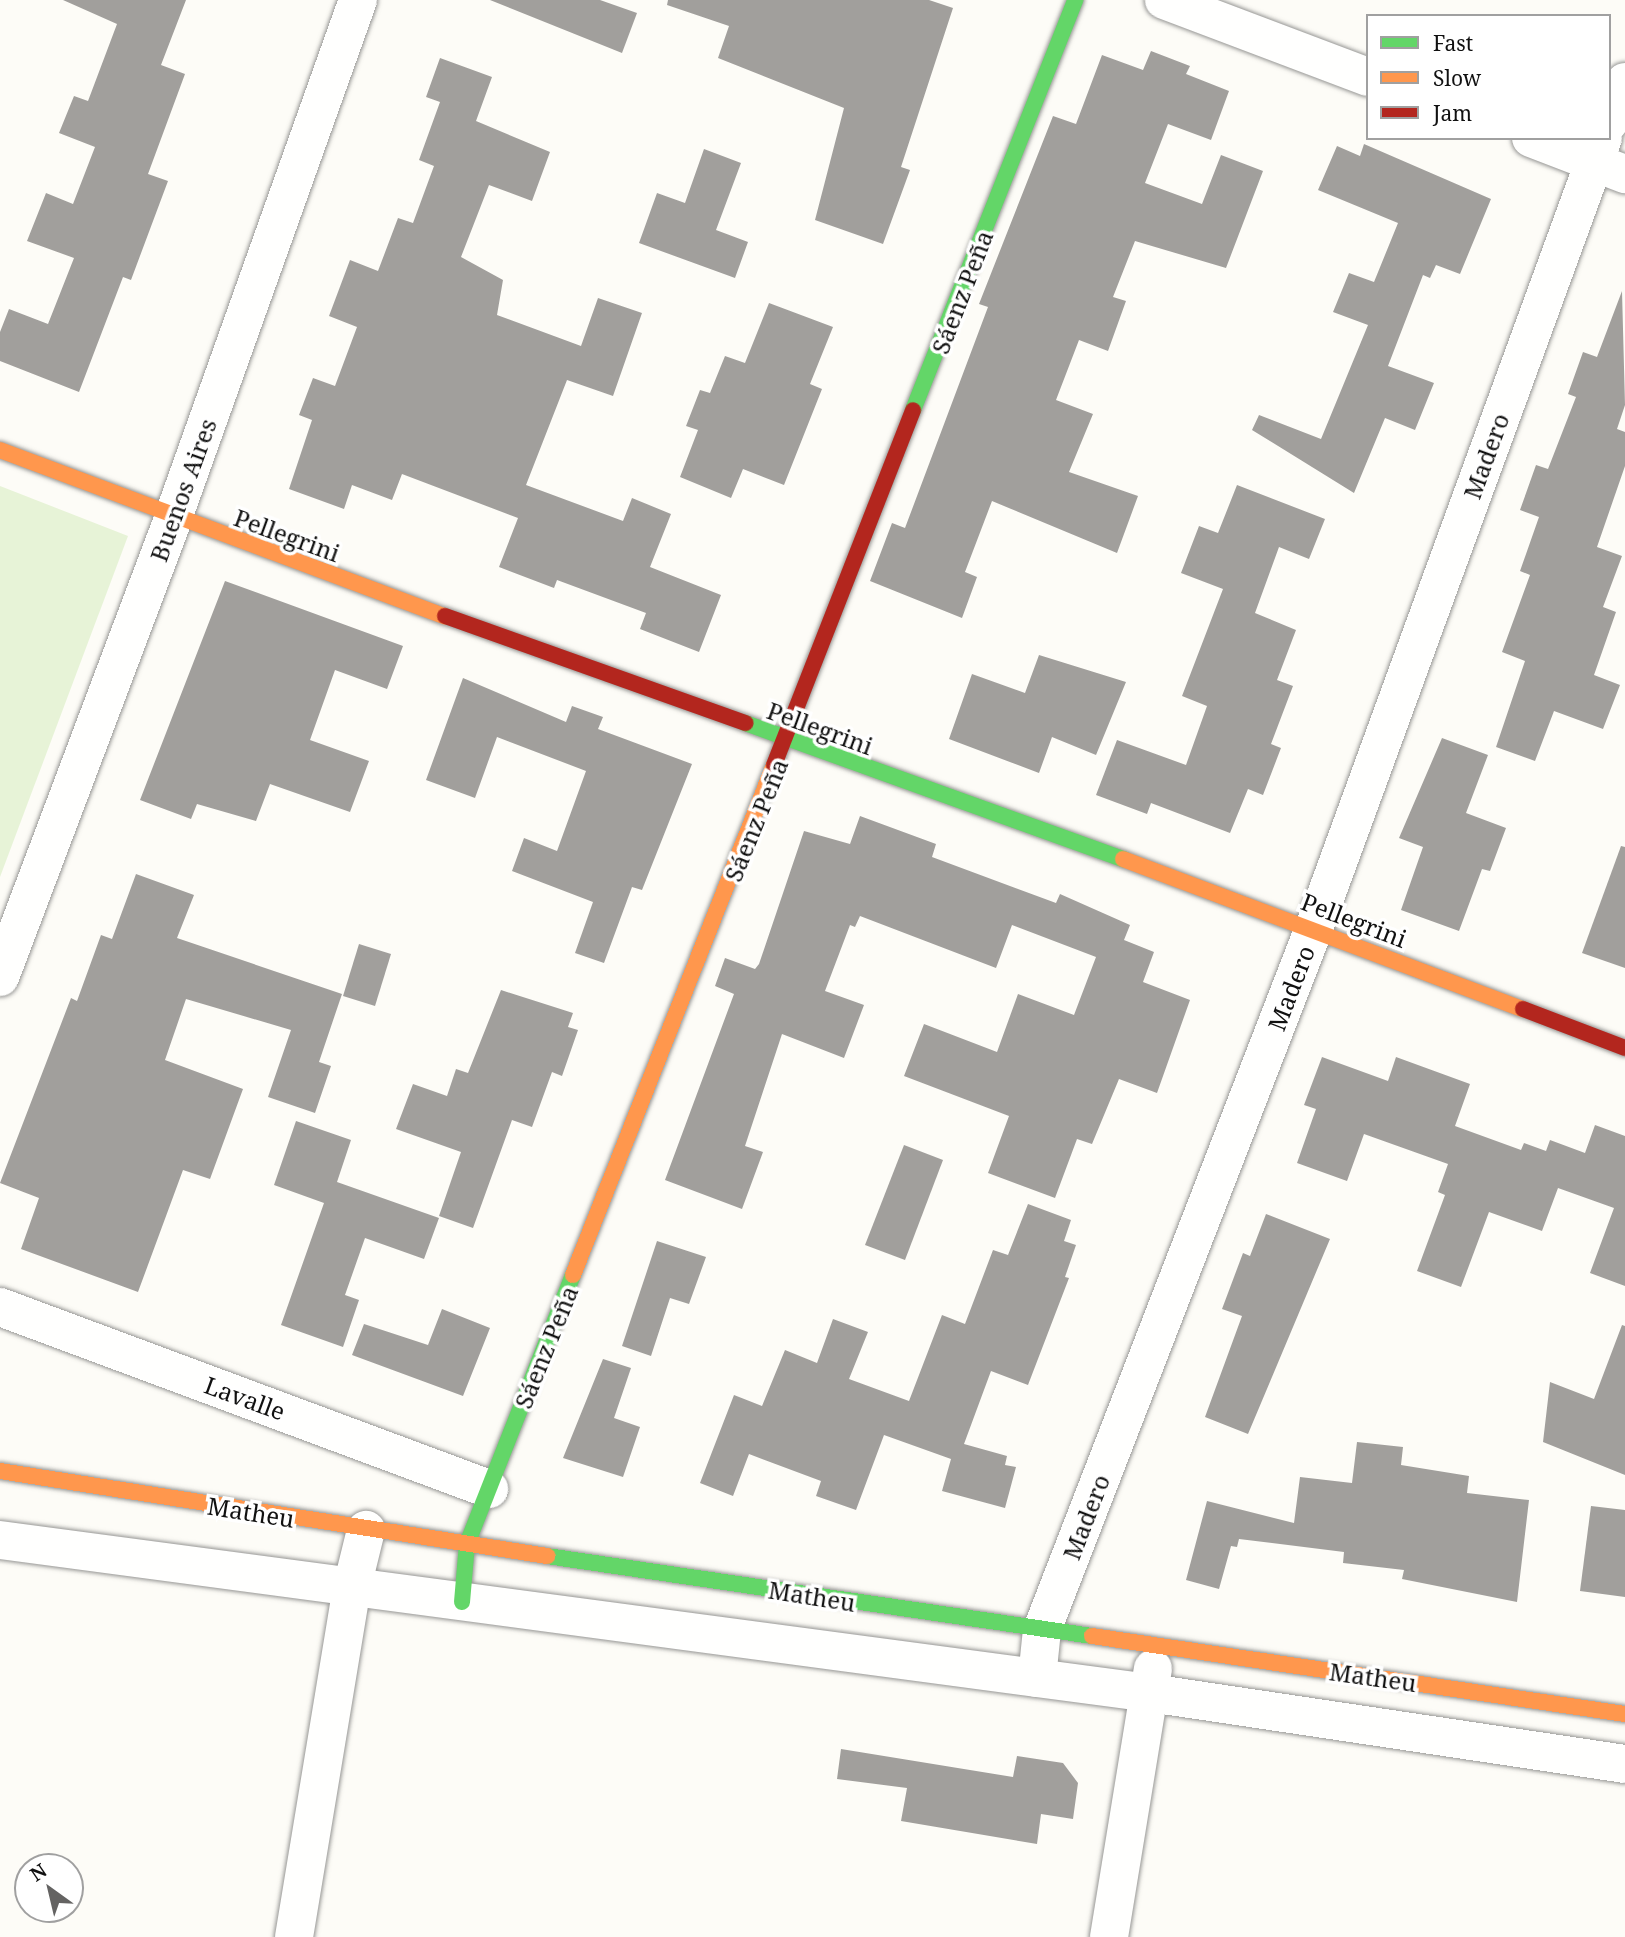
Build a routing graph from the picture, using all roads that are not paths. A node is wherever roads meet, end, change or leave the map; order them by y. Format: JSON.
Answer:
{"nodes":[{"id":1,"x":358,"y":0,"type":"edge"},
{"id":2,"x":1075,"y":0,"type":"edge"},
{"id":3,"x":1164,"y":0,"type":"edge"},
{"id":4,"x":1366,"y":76,"type":"edge"},
{"id":5,"x":1625,"y":82,"type":"edge"},
{"id":6,"x":1611,"y":117,"type":"edge"},
{"id":7,"x":1539,"y":140,"type":"edge"},
{"id":8,"x":1607,"y":158,"type":"edge"},
{"id":9,"x":0,"y":450,"type":"edge"},
{"id":10,"x":173,"y":518,"type":"junction"},
{"id":11,"x":788,"y":741,"type":"junction"},
{"id":12,"x":1314,"y":928,"type":"junction"},
{"id":13,"x":0,"y":976,"type":"edge"},
{"id":14,"x":1625,"y":1048,"type":"edge"},
{"id":15,"x":0,"y":1307,"type":"edge"},
{"id":16,"x":0,"y":1471,"type":"edge"},
{"id":17,"x":489,"y":1489,"type":"junction"},
{"id":18,"x":366,"y":1531,"type":"junction"},
{"id":19,"x":0,"y":1540,"type":"edge"},
{"id":20,"x":467,"y":1544,"type":"junction"},
{"id":21,"x":352,"y":1587,"type":"junction"},
{"id":22,"x":462,"y":1602,"type":"junction"},
{"id":23,"x":1042,"y":1630,"type":"junction"},
{"id":24,"x":1157,"y":1646,"type":"junction"},
{"id":25,"x":1037,"y":1678,"type":"junction"},
{"id":26,"x":1150,"y":1693,"type":"junction"},
{"id":27,"x":1625,"y":1714,"type":"edge"},
{"id":28,"x":1625,"y":1765,"type":"edge"},
{"id":29,"x":294,"y":1937,"type":"edge"},
{"id":30,"x":1109,"y":1937,"type":"edge"}],
"edges":[{"from":1,"to":10,"type":"street","name":"Buenos Aires"},
{"from":2,"to":11,"type":"street","name":"Sáenz Peña"},
{"from":3,"to":4,"type":"street"},
{"from":5,"to":6,"type":"street"},
{"from":7,"to":8,"type":"street"},
{"from":8,"to":12,"type":"street","name":"Madero"},
{"from":9,"to":10,"type":"street","name":"Pellegrini"},
{"from":10,"to":11,"type":"street","name":"Pellegrini"},
{"from":10,"to":13,"type":"street","name":"Buenos Aires"},
{"from":11,"to":12,"type":"street","name":"Pellegrini"},
{"from":11,"to":17,"type":"street","name":"Sáenz Peña"},
{"from":12,"to":14,"type":"street","name":"Pellegrini"},
{"from":12,"to":23,"type":"street","name":"Madero"},
{"from":15,"to":17,"type":"street","name":"Lavalle"},
{"from":16,"to":18,"type":"street","name":"Matheu"},
{"from":17,"to":20,"type":"street","name":"Sáenz Peña"},
{"from":18,"to":20,"type":"street","name":"Matheu"},
{"from":18,"to":21,"type":"street"},
{"from":19,"to":21,"type":"street","name":"Matheu"},
{"from":20,"to":22,"type":"street","name":"Sáenz Peña"},
{"from":20,"to":23,"type":"street","name":"Matheu"},
{"from":21,"to":22,"type":"street","name":"Matheu"},
{"from":21,"to":29,"type":"street"},
{"from":22,"to":25,"type":"street","name":"Matheu"},
{"from":23,"to":24,"type":"street","name":"Matheu"},
{"from":23,"to":25,"type":"street","name":"Madero"},
{"from":24,"to":26,"type":"street"},
{"from":24,"to":27,"type":"street","name":"Matheu"},
{"from":25,"to":26,"type":"street","name":"Matheu"},
{"from":26,"to":28,"type":"street","name":"Matheu"},
{"from":26,"to":30,"type":"street"}]}
